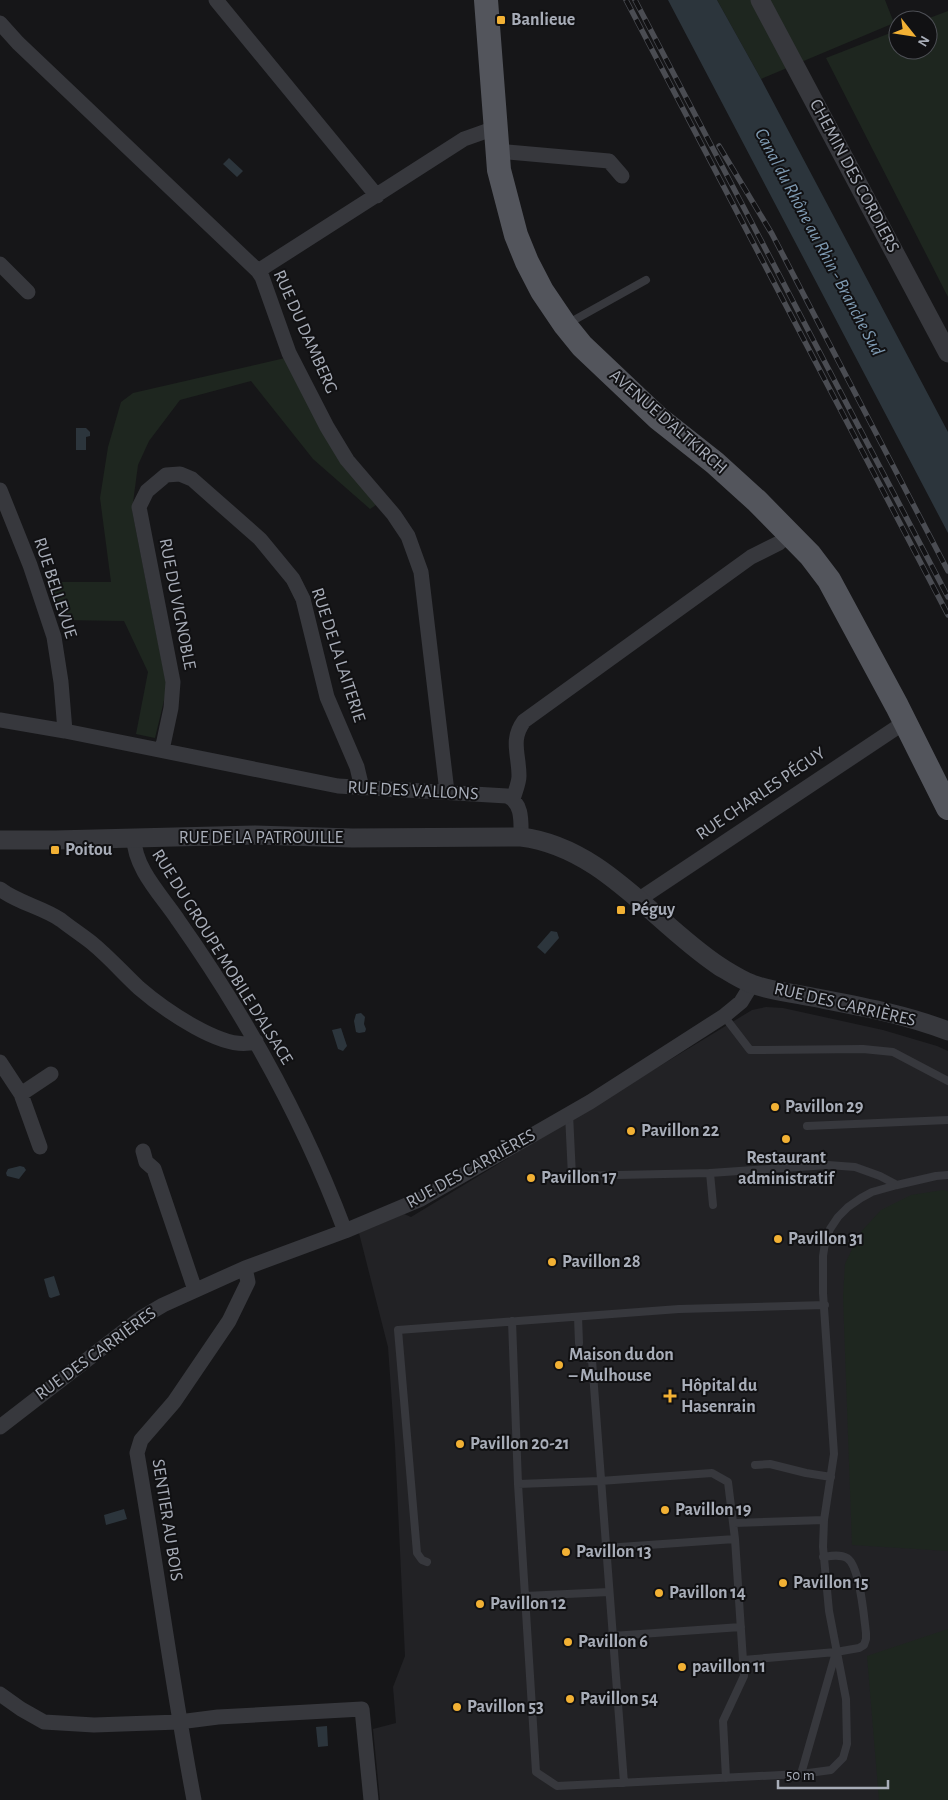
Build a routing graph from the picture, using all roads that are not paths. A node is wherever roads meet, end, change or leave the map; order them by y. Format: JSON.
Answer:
{"nodes":[{"id":1,"x":216,"y":0,"type":"edge"},
{"id":2,"x":486,"y":0,"type":"edge"},
{"id":3,"x":760,"y":0,"type":"edge"},
{"id":4,"x":0,"y":23,"type":"edge"},
{"id":5,"x":496,"y":139,"type":"junction"},
{"id":6,"x":622,"y":176,"type":"dead end"},
{"id":7,"x":377,"y":196,"type":"junction"},
{"id":8,"x":0,"y":264,"type":"edge"},
{"id":9,"x":258,"y":271,"type":"junction"},
{"id":10,"x":646,"y":280,"type":"dead end"},
{"id":11,"x":28,"y":292,"type":"dead end"},
{"id":12,"x":565,"y":325,"type":"junction"},
{"id":13,"x":948,"y":353,"type":"edge"},
{"id":14,"x":166,"y":474,"type":"joint"},
{"id":15,"x":0,"y":490,"type":"edge"},
{"id":16,"x":790,"y":533,"type":"junction"},
{"id":17,"x":0,"y":720,"type":"edge"},
{"id":18,"x":906,"y":722,"type":"junction"},
{"id":19,"x":65,"y":731,"type":"junction"},
{"id":20,"x":162,"y":750,"type":"junction"},
{"id":21,"x":362,"y":788,"type":"junction"},
{"id":22,"x":447,"y":792,"type":"junction"},
{"id":23,"x":513,"y":799,"type":"junction"},
{"id":24,"x":948,"y":808,"type":"edge"},
{"id":25,"x":521,"y":837,"type":"junction"},
{"id":26,"x":134,"y":838,"type":"junction"},
{"id":27,"x":0,"y":840,"type":"edge"},
{"id":28,"x":0,"y":889,"type":"edge"},
{"id":29,"x":638,"y":900,"type":"junction"},
{"id":30,"x":752,"y":984,"type":"junction"},
{"id":31,"x":724,"y":1016,"type":"junction"},
{"id":32,"x":948,"y":1031,"type":"edge"},
{"id":33,"x":256,"y":1041,"type":"junction"},
{"id":34,"x":0,"y":1062,"type":"edge"},
{"id":35,"x":51,"y":1074,"type":"dead end"},
{"id":36,"x":948,"y":1081,"type":"edge"},
{"id":37,"x":20,"y":1094,"type":"junction"},
{"id":38,"x":569,"y":1114,"type":"junction"},
{"id":39,"x":948,"y":1120,"type":"edge"},
{"id":40,"x":807,"y":1126,"type":"dead end"},
{"id":41,"x":40,"y":1147,"type":"dead end"},
{"id":42,"x":143,"y":1151,"type":"dead end"},
{"id":43,"x":710,"y":1173,"type":"junction"},
{"id":44,"x":948,"y":1176,"type":"edge"},
{"id":45,"x":897,"y":1185,"type":"junction"},
{"id":46,"x":712,"y":1205,"type":"dead end"},
{"id":47,"x":345,"y":1231,"type":"junction"},
{"id":48,"x":245,"y":1268,"type":"junction"},
{"id":49,"x":195,"y":1290,"type":"junction"},
{"id":50,"x":824,"y":1305,"type":"junction"},
{"id":51,"x":578,"y":1317,"type":"junction"},
{"id":52,"x":512,"y":1321,"type":"junction"},
{"id":53,"x":579,"y":1343,"type":"dead end"},
{"id":54,"x":580,"y":1356,"type":"dead end"},
{"id":55,"x":0,"y":1427,"type":"edge"},
{"id":56,"x":755,"y":1465,"type":"dead end"},
{"id":57,"x":831,"y":1477,"type":"junction"},
{"id":58,"x":600,"y":1481,"type":"junction"},
{"id":59,"x":518,"y":1484,"type":"junction"},
{"id":60,"x":824,"y":1520,"type":"junction"},
{"id":61,"x":734,"y":1523,"type":"junction"},
{"id":62,"x":735,"y":1539,"type":"junction"},
{"id":63,"x":606,"y":1548,"type":"junction"},
{"id":64,"x":823,"y":1556,"type":"junction"},
{"id":65,"x":427,"y":1562,"type":"dead end"},
{"id":66,"x":609,"y":1592,"type":"junction"},
{"id":67,"x":525,"y":1596,"type":"junction"},
{"id":68,"x":740,"y":1627,"type":"junction"},
{"id":69,"x":612,"y":1636,"type":"junction"},
{"id":70,"x":836,"y":1652,"type":"junction"},
{"id":71,"x":743,"y":1660,"type":"junction"},
{"id":72,"x":0,"y":1694,"type":"edge"},
{"id":73,"x":179,"y":1722,"type":"junction"},
{"id":74,"x":802,"y":1774,"type":"junction"},
{"id":75,"x":726,"y":1778,"type":"junction"},
{"id":76,"x":624,"y":1783,"type":"junction"},
{"id":77,"x":194,"y":1800,"type":"edge"},
{"id":78,"x":370,"y":1800,"type":"edge"}],
"edges":[{"from":1,"to":7,"type":"street"},
{"from":2,"to":5,"type":"main road","name":"AVENUE D'ALTKIRCH"},
{"from":3,"to":13,"type":"street","name":"CHEMIN DES CORDIERS"},
{"from":4,"to":9,"type":"street","name":"RUE DU DAMBERG"},
{"from":5,"to":6,"type":"street"},
{"from":5,"to":7,"type":"street"},
{"from":5,"to":12,"type":"main road","name":"AVENUE D'ALTKIRCH"},
{"from":7,"to":9,"type":"street"},
{"from":8,"to":11,"type":"street"},
{"from":9,"to":22,"type":"street","name":"RUE DU DAMBERG"},
{"from":10,"to":12,"type":"lane"},
{"from":12,"to":16,"type":"main road","name":"AVENUE D'ALTKIRCH"},
{"from":14,"to":20,"type":"street","name":"RUE DU VIGNOBLE"},
{"from":14,"to":21,"type":"street","name":"RUE DE LA LAITERIE"},
{"from":15,"to":19,"type":"street","name":"RUE BELLEVUE"},
{"from":16,"to":18,"type":"main road","name":"AVENUE D'ALTKIRCH"},
{"from":16,"to":23,"type":"street"},
{"from":17,"to":19,"type":"street","name":"RUE DES VALLONS"},
{"from":18,"to":24,"type":"main road","name":"AVENUE D'ALTKIRCH"},
{"from":18,"to":29,"type":"street","name":"RUE CHARLES PÉGUY"},
{"from":19,"to":20,"type":"street","name":"RUE DES VALLONS"},
{"from":20,"to":21,"type":"street","name":"RUE DES VALLONS"},
{"from":21,"to":22,"type":"street","name":"RUE DES VALLONS"},
{"from":22,"to":23,"type":"street","name":"RUE DES VALLONS"},
{"from":23,"to":25,"type":"street"},
{"from":25,"to":26,"type":"street","name":"RUE DE LA PATROUILLE"},
{"from":25,"to":29,"type":"street"},
{"from":26,"to":27,"type":"street","name":"RUE DE LA PATROUILLE"},
{"from":26,"to":33,"type":"street","name":"RUE DU GROUPE MOBILE D'ALSACE"},
{"from":28,"to":33,"type":"street"},
{"from":29,"to":30,"type":"street"},
{"from":30,"to":31,"type":"street","name":"RUE DES CARRIÈRES"},
{"from":30,"to":32,"type":"street","name":"RUE DES CARRIÈRES"},
{"from":31,"to":36,"type":"lane"},
{"from":31,"to":38,"type":"street","name":"RUE DES CARRIÈRES"},
{"from":33,"to":47,"type":"street","name":"RUE DU GROUPE MOBILE D'ALSACE"},
{"from":34,"to":37,"type":"street"},
{"from":35,"to":37,"type":"street"},
{"from":37,"to":41,"type":"street"},
{"from":38,"to":43,"type":"lane"},
{"from":38,"to":47,"type":"street","name":"RUE DES CARRIÈRES"},
{"from":39,"to":40,"type":"lane"},
{"from":42,"to":49,"type":"street"},
{"from":43,"to":45,"type":"lane"},
{"from":43,"to":46,"type":"lane"},
{"from":44,"to":45,"type":"lane"},
{"from":45,"to":50,"type":"lane"},
{"from":47,"to":48,"type":"street","name":"RUE DES CARRIÈRES"},
{"from":48,"to":49,"type":"street","name":"RUE DES CARRIÈRES"},
{"from":48,"to":73,"type":"street","name":"SENTIER AU BOIS"},
{"from":49,"to":55,"type":"street","name":"RUE DES CARRIÈRES"},
{"from":50,"to":51,"type":"lane"},
{"from":50,"to":57,"type":"lane"},
{"from":51,"to":52,"type":"lane"},
{"from":51,"to":53,"type":"lane"},
{"from":52,"to":59,"type":"lane"},
{"from":52,"to":65,"type":"lane"},
{"from":54,"to":58,"type":"lane"},
{"from":56,"to":57,"type":"lane"},
{"from":57,"to":60,"type":"lane"},
{"from":58,"to":59,"type":"lane"},
{"from":58,"to":61,"type":"lane"},
{"from":58,"to":63,"type":"lane"},
{"from":59,"to":67,"type":"lane"},
{"from":60,"to":61,"type":"lane"},
{"from":60,"to":64,"type":"lane"},
{"from":61,"to":62,"type":"lane"},
{"from":62,"to":63,"type":"lane"},
{"from":62,"to":68,"type":"lane"},
{"from":63,"to":66,"type":"lane"},
{"from":64,"to":70,"type":"lane"},
{"from":64,"to":70,"type":"lane"},
{"from":66,"to":67,"type":"lane"},
{"from":66,"to":69,"type":"lane"},
{"from":67,"to":76,"type":"lane"},
{"from":68,"to":69,"type":"lane"},
{"from":68,"to":71,"type":"lane"},
{"from":69,"to":76,"type":"lane"},
{"from":70,"to":71,"type":"lane"},
{"from":70,"to":74,"type":"lane"},
{"from":70,"to":74,"type":"lane"},
{"from":71,"to":75,"type":"lane"},
{"from":72,"to":73,"type":"street"},
{"from":73,"to":77,"type":"street","name":"SENTIER AU BOIS"},
{"from":73,"to":78,"type":"street"},
{"from":74,"to":75,"type":"lane"},
{"from":75,"to":76,"type":"lane"}]}
